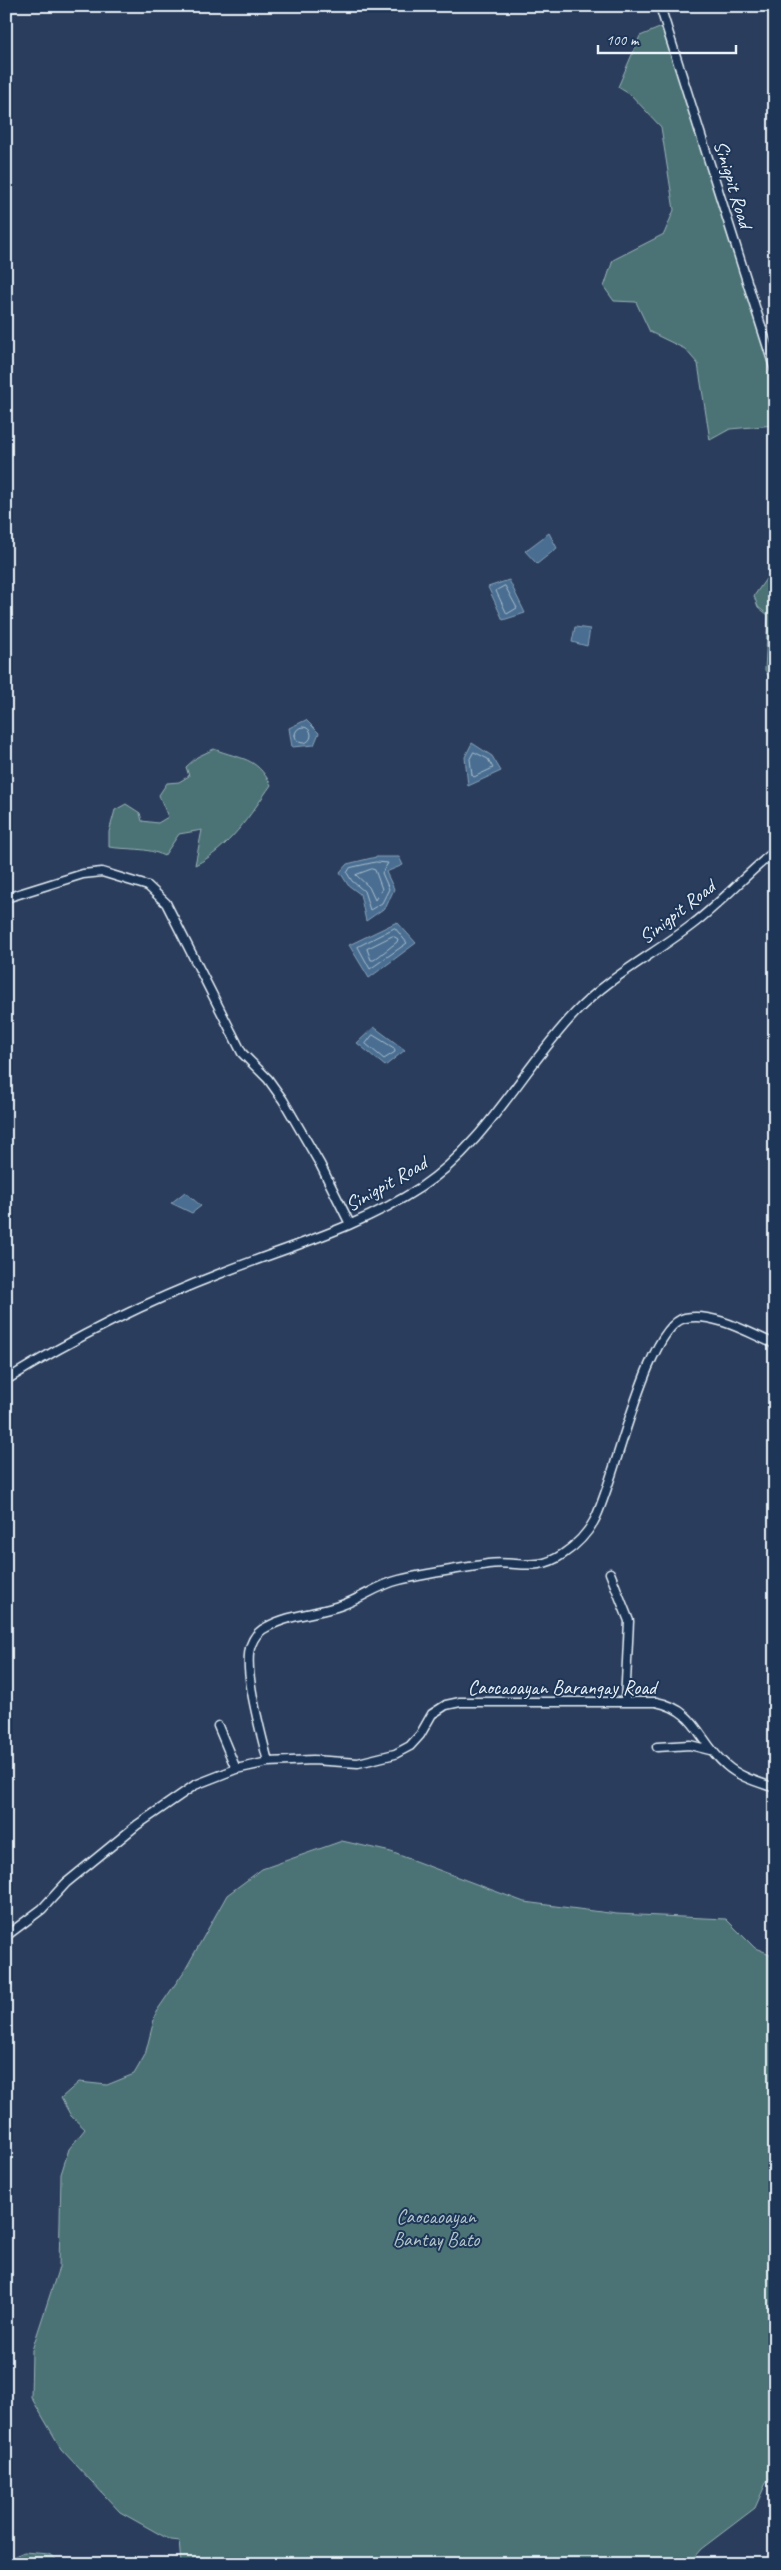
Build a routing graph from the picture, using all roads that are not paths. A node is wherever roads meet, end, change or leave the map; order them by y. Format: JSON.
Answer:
{"nodes":[{"id":1,"x":660,"y":6,"type":"edge"},
{"id":2,"x":775,"y":370,"type":"edge"},
{"id":3,"x":775,"y":851,"type":"edge"},
{"id":4,"x":6,"y":898,"type":"edge"},
{"id":5,"x":350,"y":1224,"type":"junction"},
{"id":6,"x":775,"y":1344,"type":"edge"},
{"id":7,"x":6,"y":1380,"type":"edge"},
{"id":8,"x":610,"y":1573,"type":"dead end"},
{"id":9,"x":624,"y":1702,"type":"junction"},
{"id":10,"x":218,"y":1726,"type":"dead end"},
{"id":11,"x":657,"y":1747,"type":"dead end"},
{"id":12,"x":710,"y":1750,"type":"junction"},
{"id":13,"x":268,"y":1762,"type":"junction"},
{"id":14,"x":236,"y":1768,"type":"junction"},
{"id":15,"x":775,"y":1788,"type":"edge"},
{"id":16,"x":6,"y":1936,"type":"edge"}],
"edges":[{"from":1,"to":2,"type":"street","name":"Sinigpit Road"},
{"from":3,"to":5,"type":"street","name":"Sinigpit Road"},
{"from":4,"to":5,"type":"street"},
{"from":5,"to":7,"type":"street","name":"Sinigpit Road"},
{"from":6,"to":13,"type":"street"},
{"from":8,"to":9,"type":"street"},
{"from":9,"to":12,"type":"street","name":"Caocaoayan Barangay Road"},
{"from":9,"to":13,"type":"street","name":"Caocaoayan Barangay Road"},
{"from":10,"to":14,"type":"street"},
{"from":11,"to":12,"type":"street"},
{"from":12,"to":15,"type":"street","name":"Caocaoayan Barangay Road"},
{"from":13,"to":14,"type":"street","name":"Caocaoayan Barangay Road"},
{"from":14,"to":16,"type":"street","name":"Caocaoayan Barangay Road"}]}
